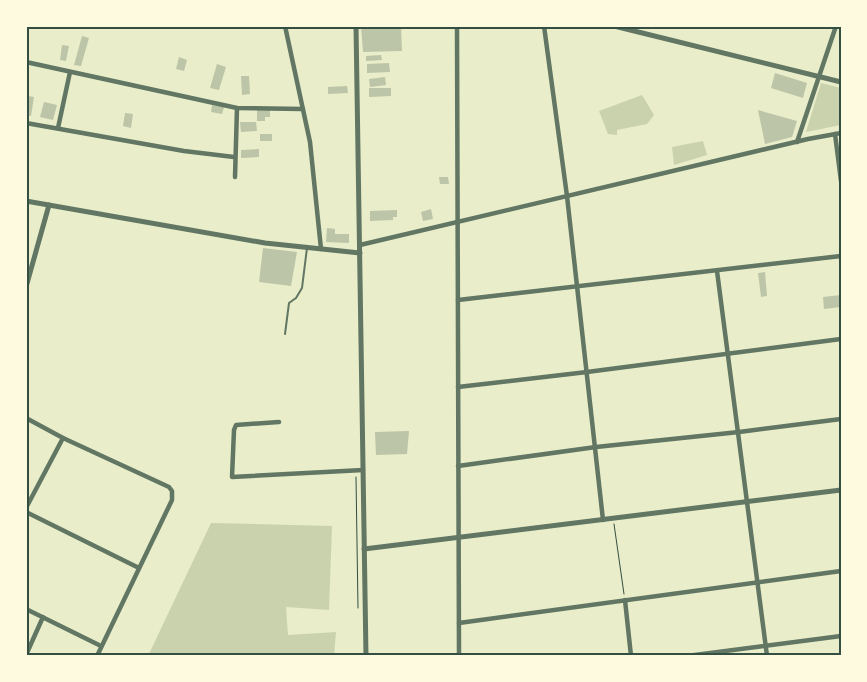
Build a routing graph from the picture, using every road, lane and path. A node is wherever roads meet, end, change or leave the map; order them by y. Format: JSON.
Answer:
{"nodes":[{"id":1,"x":285,"y":26,"type":"edge"},
{"id":2,"x":356,"y":26,"type":"edge"},
{"id":3,"x":457,"y":26,"type":"edge"},
{"id":4,"x":544,"y":26,"type":"edge"},
{"id":5,"x":614,"y":26,"type":"edge"},
{"id":6,"x":836,"y":26,"type":"edge"},
{"id":7,"x":26,"y":62,"type":"edge"},
{"id":8,"x":70,"y":72,"type":"junction"},
{"id":9,"x":819,"y":76,"type":"junction"},
{"id":10,"x":841,"y":82,"type":"edge"},
{"id":11,"x":237,"y":108,"type":"junction"},
{"id":12,"x":303,"y":109,"type":"junction"},
{"id":13,"x":26,"y":124,"type":"edge"},
{"id":14,"x":58,"y":128,"type":"junction"},
{"id":15,"x":838,"y":134,"type":"edge"},
{"id":16,"x":797,"y":142,"type":"junction"},
{"id":17,"x":234,"y":157,"type":"junction"},
{"id":18,"x":235,"y":177,"type":"dead end"},
{"id":19,"x":841,"y":181,"type":"edge"},
{"id":20,"x":567,"y":196,"type":"junction"},
{"id":21,"x":26,"y":200,"type":"edge"},
{"id":22,"x":49,"y":205,"type":"junction"},
{"id":23,"x":458,"y":222,"type":"junction"},
{"id":24,"x":360,"y":245,"type":"junction"},
{"id":25,"x":307,"y":247,"type":"junction"},
{"id":26,"x":321,"y":249,"type":"junction"},
{"id":27,"x":360,"y":253,"type":"junction"},
{"id":28,"x":841,"y":256,"type":"edge"},
{"id":29,"x":717,"y":271,"type":"junction"},
{"id":30,"x":26,"y":287,"type":"edge"},
{"id":31,"x":576,"y":287,"type":"junction"},
{"id":32,"x":458,"y":300,"type":"junction"},
{"id":33,"x":285,"y":334,"type":"dead end"},
{"id":34,"x":841,"y":339,"type":"edge"},
{"id":35,"x":729,"y":354,"type":"junction"},
{"id":36,"x":587,"y":372,"type":"junction"},
{"id":37,"x":458,"y":387,"type":"junction"},
{"id":38,"x":26,"y":418,"type":"edge"},
{"id":39,"x":841,"y":419,"type":"edge"},
{"id":40,"x":279,"y":422,"type":"dead end"},
{"id":41,"x":739,"y":432,"type":"junction"},
{"id":42,"x":63,"y":438,"type":"junction"},
{"id":43,"x":596,"y":447,"type":"junction"},
{"id":44,"x":458,"y":466,"type":"junction"},
{"id":45,"x":363,"y":470,"type":"junction"},
{"id":46,"x":356,"y":471,"type":"junction"},
{"id":47,"x":841,"y":490,"type":"edge"},
{"id":48,"x":747,"y":503,"type":"junction"},
{"id":49,"x":26,"y":510,"type":"edge"},
{"id":50,"x":613,"y":519,"type":"junction"},
{"id":51,"x":604,"y":520,"type":"junction"},
{"id":52,"x":458,"y":538,"type":"junction"},
{"id":53,"x":364,"y":549,"type":"junction"},
{"id":54,"x":139,"y":568,"type":"junction"},
{"id":55,"x":841,"y":571,"type":"edge"},
{"id":56,"x":758,"y":582,"type":"junction"},
{"id":57,"x":625,"y":600,"type":"junction"},
{"id":58,"x":358,"y":607,"type":"dead end"},
{"id":59,"x":26,"y":609,"type":"edge"},
{"id":60,"x":43,"y":617,"type":"junction"},
{"id":61,"x":459,"y":623,"type":"junction"},
{"id":62,"x":841,"y":636,"type":"edge"},
{"id":63,"x":101,"y":646,"type":"junction"},
{"id":64,"x":766,"y":646,"type":"junction"},
{"id":65,"x":26,"y":655,"type":"edge"},
{"id":66,"x":97,"y":656,"type":"edge"},
{"id":67,"x":366,"y":656,"type":"edge"},
{"id":68,"x":458,"y":656,"type":"edge"},
{"id":69,"x":631,"y":656,"type":"edge"},
{"id":70,"x":687,"y":656,"type":"edge"},
{"id":71,"x":767,"y":656,"type":"edge"}],
"edges":[{"from":1,"to":12,"type":"street"},
{"from":2,"to":24,"type":"street"},
{"from":3,"to":23,"type":"street"},
{"from":4,"to":20,"type":"street"},
{"from":5,"to":9,"type":"street"},
{"from":6,"to":9,"type":"street"},
{"from":7,"to":8,"type":"street"},
{"from":8,"to":11,"type":"street"},
{"from":8,"to":14,"type":"street"},
{"from":9,"to":10,"type":"street"},
{"from":9,"to":16,"type":"street"},
{"from":11,"to":12,"type":"street"},
{"from":11,"to":17,"type":"street"},
{"from":12,"to":26,"type":"street"},
{"from":13,"to":14,"type":"street"},
{"from":14,"to":17,"type":"street"},
{"from":15,"to":16,"type":"street"},
{"from":15,"to":19,"type":"street"},
{"from":16,"to":20,"type":"street"},
{"from":17,"to":18,"type":"street"},
{"from":20,"to":23,"type":"street"},
{"from":20,"to":31,"type":"street"},
{"from":21,"to":22,"type":"street"},
{"from":22,"to":25,"type":"street"},
{"from":22,"to":30,"type":"street"},
{"from":23,"to":24,"type":"street"},
{"from":23,"to":32,"type":"street"},
{"from":24,"to":27,"type":"street"},
{"from":25,"to":26,"type":"street"},
{"from":25,"to":33,"type":"lane"},
{"from":26,"to":27,"type":"street"},
{"from":27,"to":45,"type":"street"},
{"from":28,"to":29,"type":"street"},
{"from":29,"to":31,"type":"street"},
{"from":29,"to":35,"type":"street"},
{"from":31,"to":32,"type":"street"},
{"from":31,"to":36,"type":"street"},
{"from":32,"to":37,"type":"street"},
{"from":34,"to":35,"type":"street"},
{"from":35,"to":36,"type":"street"},
{"from":35,"to":41,"type":"street"},
{"from":36,"to":37,"type":"street"},
{"from":36,"to":43,"type":"street"},
{"from":37,"to":44,"type":"street"},
{"from":38,"to":42,"type":"street"},
{"from":39,"to":41,"type":"street"},
{"from":40,"to":46,"type":"street"},
{"from":41,"to":43,"type":"street"},
{"from":41,"to":48,"type":"street"},
{"from":42,"to":49,"type":"street"},
{"from":42,"to":54,"type":"street"},
{"from":43,"to":44,"type":"street"},
{"from":43,"to":51,"type":"street"},
{"from":44,"to":52,"type":"street"},
{"from":45,"to":46,"type":"street"},
{"from":45,"to":53,"type":"street"},
{"from":46,"to":58,"type":"path"},
{"from":47,"to":48,"type":"street"},
{"from":48,"to":50,"type":"street"},
{"from":48,"to":56,"type":"street"},
{"from":49,"to":54,"type":"street"},
{"from":50,"to":51,"type":"street"},
{"from":50,"to":57,"type":"path"},
{"from":51,"to":52,"type":"street"},
{"from":52,"to":53,"type":"street"},
{"from":52,"to":61,"type":"street"},
{"from":53,"to":67,"type":"street"},
{"from":54,"to":63,"type":"street"},
{"from":55,"to":56,"type":"street"},
{"from":56,"to":57,"type":"street"},
{"from":56,"to":64,"type":"street"},
{"from":57,"to":61,"type":"street"},
{"from":57,"to":69,"type":"street"},
{"from":59,"to":60,"type":"street"},
{"from":60,"to":63,"type":"street"},
{"from":60,"to":65,"type":"street"},
{"from":61,"to":68,"type":"street"},
{"from":62,"to":64,"type":"street"},
{"from":63,"to":66,"type":"street"},
{"from":64,"to":70,"type":"street"},
{"from":64,"to":71,"type":"street"}]}
